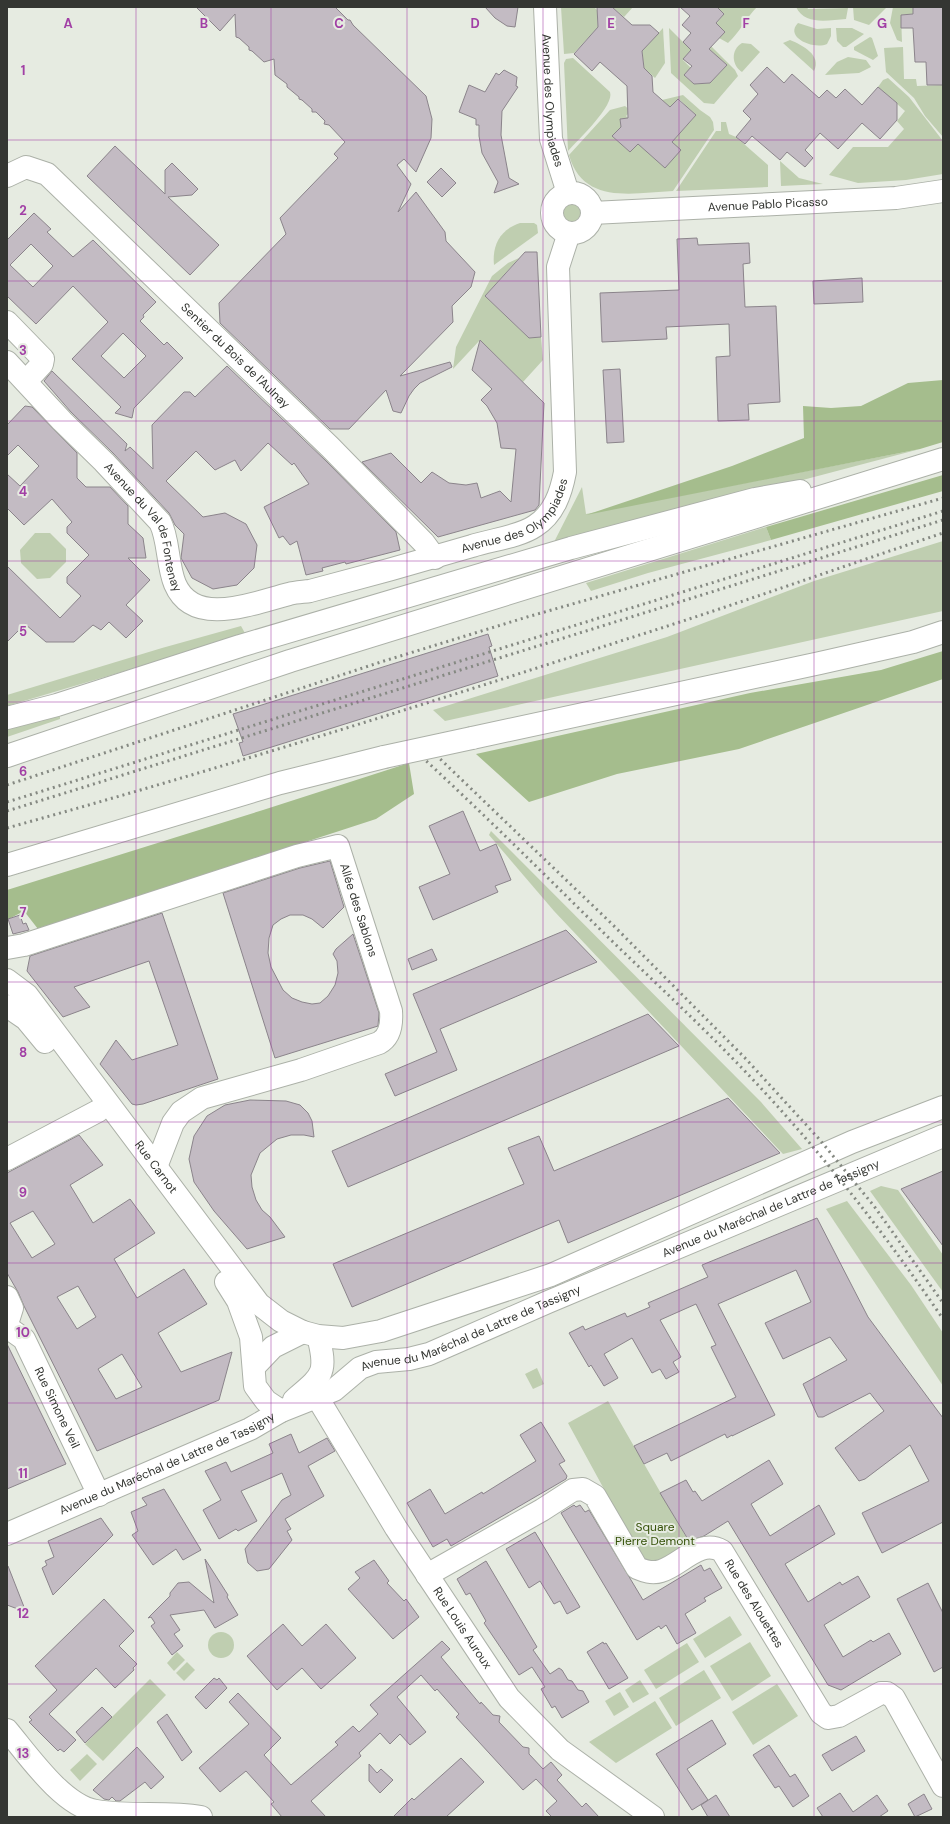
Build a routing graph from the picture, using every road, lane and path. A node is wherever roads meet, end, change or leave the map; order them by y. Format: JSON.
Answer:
{"nodes":[{"id":1,"x":545,"y":7,"type":"edge"},
{"id":2,"x":16,"y":172,"type":"edge"},
{"id":3,"x":7,"y":191,"type":"edge"},
{"id":4,"x":943,"y":191,"type":"edge"},
{"id":5,"x":568,"y":193,"type":"junction"},
{"id":6,"x":592,"y":212,"type":"junction"},
{"id":7,"x":569,"y":232,"type":"junction"},
{"id":8,"x":7,"y":322,"type":"edge"},
{"id":9,"x":7,"y":362,"type":"edge"},
{"id":10,"x":24,"y":379,"type":"junction"},
{"id":11,"x":943,"y":459,"type":"edge"},
{"id":12,"x":887,"y":477,"type":"junction"},
{"id":13,"x":435,"y":558,"type":"junction"},
{"id":14,"x":290,"y":594,"type":"joint"},
{"id":15,"x":943,"y":632,"type":"edge"},
{"id":16,"x":7,"y":718,"type":"edge"},
{"id":17,"x":7,"y":756,"type":"edge"},
{"id":18,"x":7,"y":865,"type":"edge"},
{"id":19,"x":7,"y":948,"type":"edge"},
{"id":20,"x":7,"y":980,"type":"edge"},
{"id":21,"x":7,"y":1006,"type":"edge"},
{"id":22,"x":943,"y":1107,"type":"edge"},
{"id":23,"x":89,"y":1116,"type":"junction"},
{"id":24,"x":943,"y":1136,"type":"edge"},
{"id":25,"x":7,"y":1159,"type":"edge"},
{"id":26,"x":156,"y":1167,"type":"junction"},
{"id":27,"x":7,"y":1296,"type":"edge"},
{"id":28,"x":7,"y":1324,"type":"edge"},
{"id":29,"x":7,"y":1327,"type":"edge"},
{"id":30,"x":311,"y":1334,"type":"junction"},
{"id":31,"x":254,"y":1367,"type":"junction"},
{"id":32,"x":317,"y":1397,"type":"junction"},
{"id":33,"x":281,"y":1411,"type":"junction"},
{"id":34,"x":99,"y":1495,"type":"junction"},
{"id":35,"x":7,"y":1534,"type":"edge"},
{"id":36,"x":427,"y":1575,"type":"junction"},
{"id":37,"x":7,"y":1730,"type":"edge"},
{"id":38,"x":943,"y":1786,"type":"edge"},
{"id":39,"x":201,"y":1817,"type":"edge"},
{"id":40,"x":653,"y":1817,"type":"edge"}],
"edges":[{"from":1,"to":5,"type":"main road","name":"Avenue des Olympiades"},
{"from":2,"to":3,"type":"main road","name":"Sentier du Bois de l'Aulnay"},
{"from":2,"to":13,"type":"main road","name":"Sentier du Bois de l'Aulnay"},
{"from":4,"to":6,"type":"main road","name":"Avenue Pablo Picasso"},
{"from":5,"to":6,"type":"main road"},
{"from":5,"to":7,"type":"main road"},
{"from":6,"to":7,"type":"main road"},
{"from":7,"to":13,"type":"main road","name":"Avenue des Olympiades"},
{"from":8,"to":10,"type":"main road"},
{"from":9,"to":10,"type":"main road","name":"Avenue du Val de Fontenay"},
{"from":10,"to":14,"type":"main road","name":"Avenue du Val de Fontenay"},
{"from":11,"to":12,"type":"main road"},
{"from":12,"to":16,"type":"main road"},
{"from":12,"to":17,"type":"main road"},
{"from":13,"to":14,"type":"main road","name":"Avenue des Olympiades"},
{"from":15,"to":18,"type":"main road","bridge":true},
{"from":19,"to":26,"type":"main road","name":"Allée des Sablons"},
{"from":20,"to":26,"type":"main road","name":"Rue Carnot"},
{"from":21,"to":23,"type":"main road","name":"Rue Carnot"},
{"from":22,"to":30,"type":"main road","name":"Avenue du Maréchal de Lattre de Tassigny"},
{"from":23,"to":25,"type":"main road"},
{"from":23,"to":31,"type":"main road","name":"Rue Carnot"},
{"from":24,"to":32,"type":"main road","name":"Avenue du Maréchal de Lattre de Tassigny"},
{"from":26,"to":30,"type":"main road","name":"Rue Carnot"},
{"from":27,"to":28,"type":"main road"},
{"from":29,"to":34,"type":"main road","name":"Rue Simone Veil"},
{"from":30,"to":31,"type":"main road"},
{"from":30,"to":33,"type":"main road"},
{"from":31,"to":33,"type":"main road"},
{"from":32,"to":33,"type":"main road","name":"Avenue du Maréchal de Lattre de Tassigny"},
{"from":32,"to":36,"type":"main road","name":"Rue Louis Auroux"},
{"from":33,"to":34,"type":"main road","name":"Avenue du Maréchal de Lattre de Tassigny"},
{"from":34,"to":35,"type":"main road","name":"Avenue du Maréchal de Lattre de Tassigny"},
{"from":36,"to":38,"type":"main road","name":"Rue des Alouettes"},
{"from":36,"to":40,"type":"main road","name":"Rue Louis Auroux"},
{"from":37,"to":39,"type":"main road"}]}
